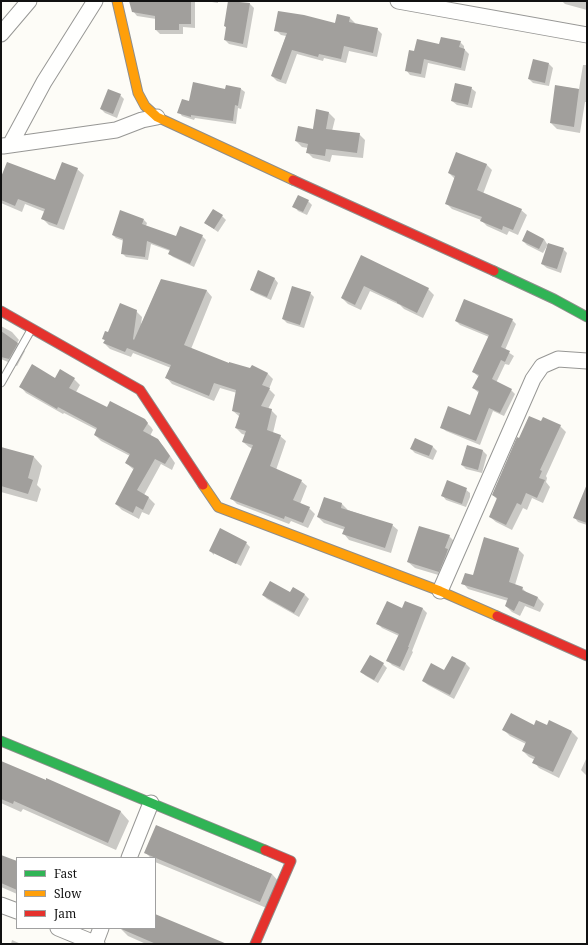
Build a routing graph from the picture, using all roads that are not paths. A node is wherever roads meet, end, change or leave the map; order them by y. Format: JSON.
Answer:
{"nodes":[{"id":1,"x":29,"y":1,"type":"edge"},
{"id":2,"x":95,"y":1,"type":"edge"},
{"id":3,"x":117,"y":1,"type":"edge"},
{"id":4,"x":398,"y":1,"type":"edge"},
{"id":5,"x":1,"y":34,"type":"edge"},
{"id":6,"x":587,"y":35,"type":"edge"},
{"id":7,"x":157,"y":117,"type":"junction"},
{"id":8,"x":6,"y":145,"type":"edge"},
{"id":9,"x":1,"y":311,"type":"edge"},
{"id":10,"x":587,"y":317,"type":"edge"},
{"id":11,"x":32,"y":328,"type":"junction"},
{"id":12,"x":587,"y":361,"type":"edge"},
{"id":13,"x":1,"y":383,"type":"edge"},
{"id":14,"x":440,"y":591,"type":"junction"},
{"id":15,"x":587,"y":656,"type":"edge"},
{"id":16,"x":1,"y":741,"type":"edge"},
{"id":17,"x":151,"y":803,"type":"junction"},
{"id":18,"x":129,"y":857,"type":"edge"},
{"id":19,"x":1,"y":905,"type":"edge"},
{"id":20,"x":16,"y":912,"type":"edge"},
{"id":21,"x":60,"y":929,"type":"edge"},
{"id":22,"x":101,"y":929,"type":"edge"},
{"id":23,"x":95,"y":944,"type":"edge"},
{"id":24,"x":255,"y":944,"type":"edge"}],
"edges":[{"from":1,"to":5,"type":"street"},
{"from":2,"to":8,"type":"street"},
{"from":3,"to":7,"type":"street"},
{"from":4,"to":6,"type":"street"},
{"from":7,"to":8,"type":"street"},
{"from":7,"to":10,"type":"street"},
{"from":9,"to":11,"type":"street"},
{"from":11,"to":13,"type":"lane"},
{"from":11,"to":14,"type":"street"},
{"from":12,"to":14,"type":"street"},
{"from":14,"to":15,"type":"street"},
{"from":16,"to":17,"type":"street"},
{"from":17,"to":18,"type":"street"},
{"from":17,"to":24,"type":"street"},
{"from":19,"to":20,"type":"street"},
{"from":21,"to":23,"type":"street"},
{"from":22,"to":23,"type":"street"}]}
